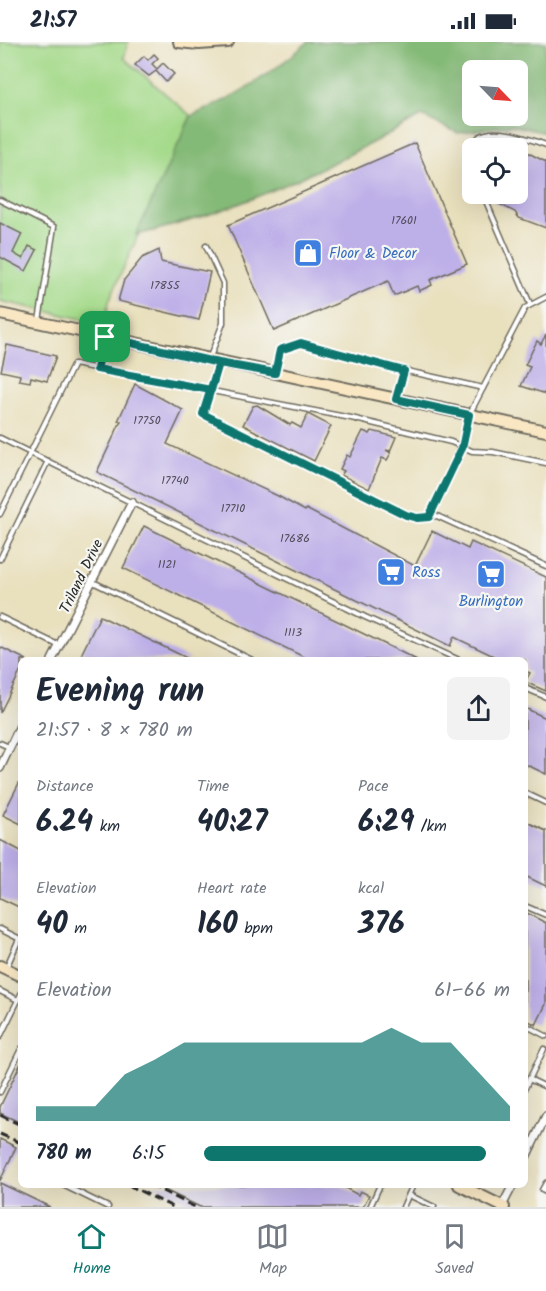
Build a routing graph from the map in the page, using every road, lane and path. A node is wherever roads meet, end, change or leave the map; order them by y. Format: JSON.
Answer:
{"nodes":[{"id":1,"x":179,"y":42,"type":"edge"},
{"id":2,"x":228,"y":42,"type":"edge"},
{"id":3,"x":479,"y":138,"type":"edge"},
{"id":4,"x":527,"y":138,"type":"edge"},
{"id":5,"x":528,"y":138,"type":"edge"},
{"id":6,"x":546,"y":145,"type":"edge"},
{"id":7,"x":0,"y":200,"type":"edge"},
{"id":8,"x":487,"y":204,"type":"edge"},
{"id":9,"x":206,"y":246,"type":"dead end"},
{"id":10,"x":546,"y":297,"type":"edge"},
{"id":11,"x":530,"y":304,"type":"junction"},
{"id":12,"x":0,"y":314,"type":"edge"},
{"id":13,"x":39,"y":322,"type":"junction"},
{"id":14,"x":105,"y":337,"type":"junction"},
{"id":15,"x":214,"y":361,"type":"junction"},
{"id":16,"x":97,"y":369,"type":"junction"},
{"id":17,"x":404,"y":371,"type":"junction"},
{"id":18,"x":275,"y":373,"type":"junction"},
{"id":19,"x":483,"y":388,"type":"junction"},
{"id":20,"x":211,"y":390,"type":"junction"},
{"id":21,"x":396,"y":399,"type":"junction"},
{"id":22,"x":469,"y":415,"type":"junction"},
{"id":23,"x":546,"y":431,"type":"edge"},
{"id":24,"x":0,"y":438,"type":"edge"},
{"id":25,"x":462,"y":448,"type":"junction"},
{"id":26,"x":30,"y":452,"type":"junction"},
{"id":27,"x":48,"y":461,"type":"junction"},
{"id":28,"x":546,"y":463,"type":"edge"},
{"id":29,"x":132,"y":502,"type":"junction"},
{"id":30,"x":0,"y":514,"type":"edge"},
{"id":31,"x":429,"y":517,"type":"junction"},
{"id":32,"x":0,"y":559,"type":"edge"},
{"id":33,"x":546,"y":565,"type":"edge"},
{"id":34,"x":93,"y":582,"type":"junction"},
{"id":35,"x":0,"y":617,"type":"edge"},
{"id":36,"x":61,"y":646,"type":"junction"},
{"id":37,"x":54,"y":657,"type":"edge"},
{"id":38,"x":246,"y":657,"type":"edge"},
{"id":39,"x":452,"y":657,"type":"edge"},
{"id":40,"x":528,"y":689,"type":"edge"},
{"id":41,"x":546,"y":698,"type":"edge"},
{"id":42,"x":18,"y":739,"type":"edge"},
{"id":43,"x":0,"y":743,"type":"edge"},
{"id":44,"x":10,"y":747,"type":"junction"},
{"id":45,"x":0,"y":768,"type":"edge"},
{"id":46,"x":528,"y":794,"type":"edge"},
{"id":47,"x":546,"y":803,"type":"edge"},
{"id":48,"x":528,"y":907,"type":"edge"},
{"id":49,"x":546,"y":915,"type":"edge"},
{"id":50,"x":0,"y":929,"type":"edge"},
{"id":51,"x":18,"y":938,"type":"edge"},
{"id":52,"x":18,"y":942,"type":"edge"},
{"id":53,"x":3,"y":967,"type":"edge"},
{"id":54,"x":18,"y":974,"type":"edge"},
{"id":55,"x":0,"y":991,"type":"edge"},
{"id":56,"x":18,"y":1000,"type":"joint"},
{"id":57,"x":528,"y":1027,"type":"edge"},
{"id":58,"x":546,"y":1036,"type":"edge"},
{"id":59,"x":0,"y":1037,"type":"edge"},
{"id":60,"x":544,"y":1049,"type":"dead end"},
{"id":61,"x":18,"y":1055,"type":"edge"},
{"id":62,"x":529,"y":1079,"type":"joint"},
{"id":63,"x":546,"y":1087,"type":"edge"},
{"id":64,"x":0,"y":1092,"type":"edge"},
{"id":65,"x":546,"y":1116,"type":"edge"},
{"id":66,"x":528,"y":1154,"type":"edge"},
{"id":67,"x":546,"y":1183,"type":"edge"},
{"id":68,"x":69,"y":1188,"type":"edge"},
{"id":69,"x":379,"y":1188,"type":"edge"},
{"id":70,"x":412,"y":1188,"type":"edge"},
{"id":71,"x":465,"y":1188,"type":"edge"},
{"id":72,"x":512,"y":1188,"type":"edge"},
{"id":73,"x":546,"y":1192,"type":"edge"},
{"id":74,"x":409,"y":1195,"type":"junction"},
{"id":75,"x":108,"y":1207,"type":"edge"},
{"id":76,"x":370,"y":1207,"type":"edge"},
{"id":77,"x":403,"y":1207,"type":"edge"},
{"id":78,"x":434,"y":1207,"type":"edge"},
{"id":79,"x":503,"y":1207,"type":"edge"}],
"edges":[{"from":1,"to":2,"type":"main road"},
{"from":3,"to":4,"type":"lane"},
{"from":5,"to":6,"type":"lane"},
{"from":7,"to":13,"type":"lane"},
{"from":8,"to":11,"type":"lane"},
{"from":9,"to":15,"type":"lane"},
{"from":10,"to":11,"type":"lane"},
{"from":11,"to":19,"type":"lane"},
{"from":12,"to":13,"type":"main road"},
{"from":13,"to":14,"type":"main road"},
{"from":14,"to":15,"type":"main road"},
{"from":14,"to":16,"type":"lane"},
{"from":15,"to":18,"type":"main road"},
{"from":15,"to":20,"type":"lane"},
{"from":16,"to":20,"type":"lane"},
{"from":16,"to":26,"type":"lane"},
{"from":17,"to":18,"type":"lane"},
{"from":17,"to":19,"type":"lane"},
{"from":17,"to":21,"type":"lane"},
{"from":18,"to":21,"type":"main road"},
{"from":19,"to":22,"type":"lane"},
{"from":20,"to":25,"type":"lane"},
{"from":20,"to":31,"type":"lane"},
{"from":21,"to":22,"type":"main road"},
{"from":22,"to":23,"type":"main road"},
{"from":22,"to":25,"type":"lane"},
{"from":24,"to":26,"type":"lane"},
{"from":25,"to":28,"type":"lane"},
{"from":25,"to":31,"type":"lane"},
{"from":26,"to":27,"type":"lane"},
{"from":26,"to":30,"type":"lane"},
{"from":27,"to":29,"type":"lane"},
{"from":27,"to":32,"type":"lane"},
{"from":29,"to":34,"type":"street","name":"Triland Drive"},
{"from":29,"to":39,"type":"lane"},
{"from":31,"to":33,"type":"lane"},
{"from":34,"to":36,"type":"street","name":"Triland Drive"},
{"from":34,"to":38,"type":"lane"},
{"from":35,"to":36,"type":"lane"},
{"from":36,"to":37,"type":"street","name":"Triland Drive"},
{"from":40,"to":41,"type":"lane"},
{"from":42,"to":44,"type":"street"},
{"from":43,"to":44,"type":"lane"},
{"from":44,"to":45,"type":"street"},
{"from":46,"to":47,"type":"lane"},
{"from":48,"to":49,"type":"lane"},
{"from":50,"to":51,"type":"lane"},
{"from":52,"to":53,"type":"lane"},
{"from":53,"to":54,"type":"main road"},
{"from":55,"to":56,"type":"lane"},
{"from":56,"to":59,"type":"lane"},
{"from":57,"to":58,"type":"lane"},
{"from":60,"to":62,"type":"lane"},
{"from":61,"to":64,"type":"lane"},
{"from":62,"to":63,"type":"lane"},
{"from":65,"to":66,"type":"street"},
{"from":67,"to":73,"type":"lane"},
{"from":68,"to":75,"type":"lane"},
{"from":69,"to":76,"type":"lane"},
{"from":70,"to":74,"type":"lane"},
{"from":71,"to":79,"type":"main road"},
{"from":72,"to":79,"type":"street"},
{"from":74,"to":77,"type":"lane"},
{"from":74,"to":78,"type":"lane"}]}
